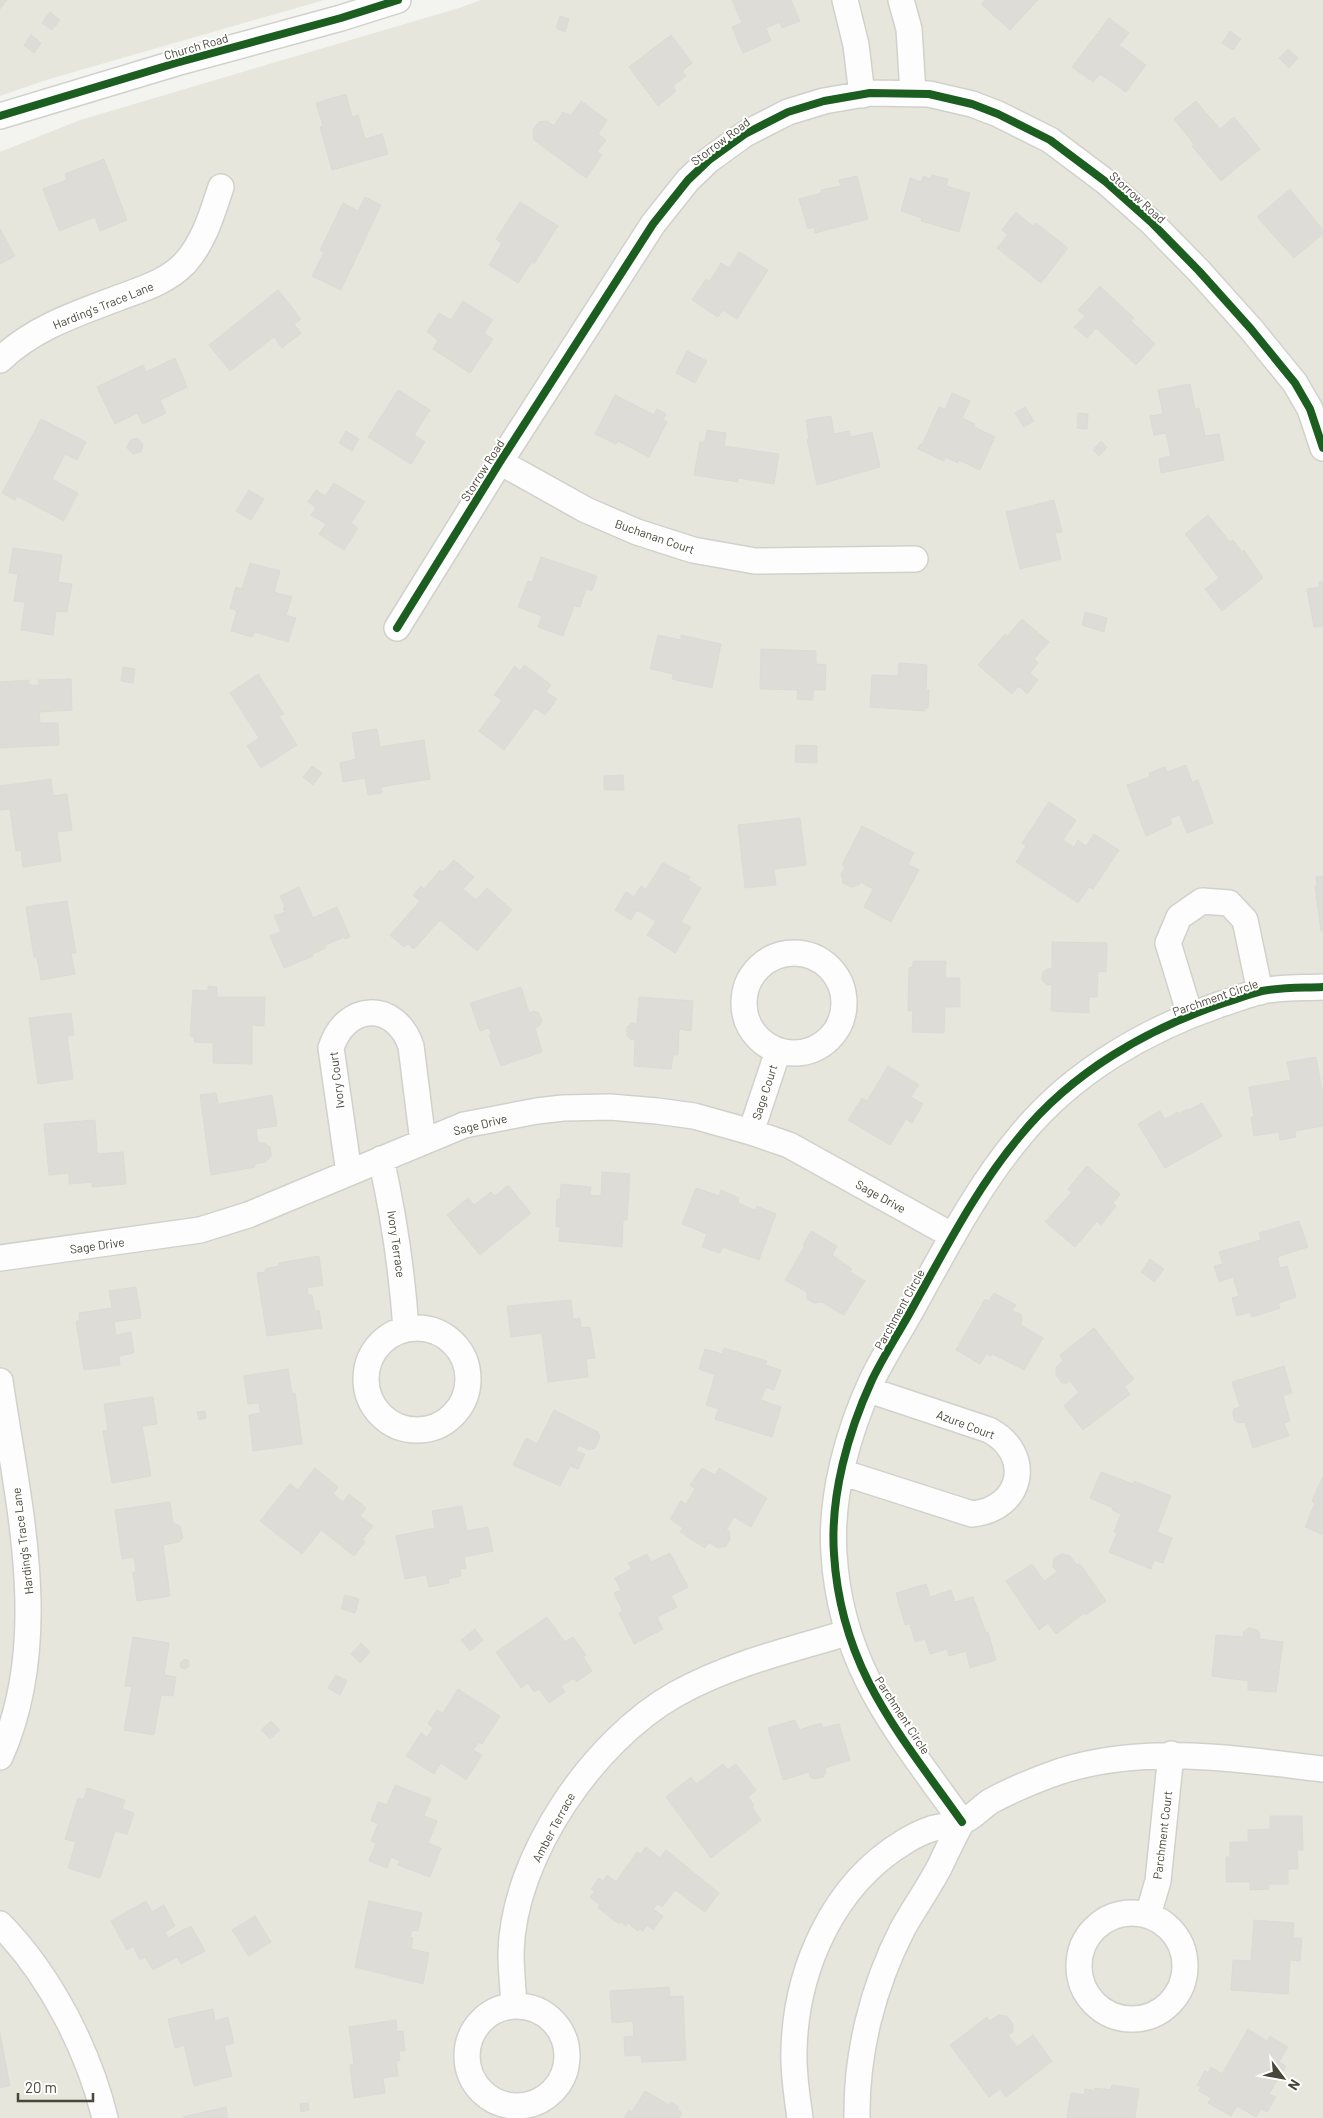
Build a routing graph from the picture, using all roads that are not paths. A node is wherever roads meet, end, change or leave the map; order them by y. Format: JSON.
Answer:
{"nodes":[{"id":1,"x":398,"y":0,"type":"edge"},
{"id":2,"x":845,"y":0,"type":"edge"},
{"id":3,"x":901,"y":0,"type":"edge"},
{"id":4,"x":913,"y":93,"type":"junction"},
{"id":5,"x":862,"y":95,"type":"junction"},
{"id":6,"x":0,"y":116,"type":"edge"},
{"id":7,"x":221,"y":187,"type":"dead end"},
{"id":8,"x":0,"y":360,"type":"edge"},
{"id":9,"x":1323,"y":448,"type":"edge"},
{"id":10,"x":500,"y":462,"type":"junction"},
{"id":11,"x":915,"y":559,"type":"dead end"},
{"id":12,"x":397,"y":628,"type":"dead end"},
{"id":13,"x":1323,"y":987,"type":"edge"},
{"id":14,"x":1260,"y":992,"type":"junction"},
{"id":15,"x":1190,"y":1015,"type":"junction"},
{"id":16,"x":778,"y":1051,"type":"junction"},
{"id":17,"x":751,"y":1132,"type":"junction"},
{"id":18,"x":423,"y":1142,"type":"junction"},
{"id":19,"x":381,"y":1160,"type":"junction"},
{"id":20,"x":349,"y":1173,"type":"junction"},
{"id":21,"x":953,"y":1236,"type":"junction"},
{"id":22,"x":0,"y":1258,"type":"edge"},
{"id":23,"x":406,"y":1329,"type":"junction"},
{"id":24,"x":0,"y":1381,"type":"edge"},
{"id":25,"x":868,"y":1390,"type":"junction"},
{"id":26,"x":841,"y":1472,"type":"junction"},
{"id":27,"x":847,"y":1633,"type":"junction"},
{"id":28,"x":1172,"y":1754,"type":"junction"},
{"id":29,"x":0,"y":1757,"type":"edge"},
{"id":30,"x":1323,"y":1769,"type":"edge"},
{"id":31,"x":962,"y":1822,"type":"junction"},
{"id":32,"x":1148,"y":1915,"type":"junction"},
{"id":33,"x":0,"y":1924,"type":"edge"},
{"id":34,"x":514,"y":2006,"type":"dead end"},
{"id":35,"x":105,"y":2118,"type":"edge"},
{"id":36,"x":800,"y":2118,"type":"edge"},
{"id":37,"x":856,"y":2118,"type":"edge"}],
"edges":[{"from":1,"to":6,"type":"street","name":"Church Road"},
{"from":2,"to":5,"type":"street"},
{"from":3,"to":4,"type":"street"},
{"from":4,"to":5,"type":"street","name":"Storrow Road"},
{"from":4,"to":9,"type":"street","name":"Storrow Road"},
{"from":5,"to":10,"type":"street","name":"Storrow Road"},
{"from":7,"to":8,"type":"street","name":"Harding's Trace Lane"},
{"from":10,"to":11,"type":"street","name":"Buchanan Court"},
{"from":10,"to":12,"type":"street","name":"Storrow Road"},
{"from":13,"to":14,"type":"street","name":"Parchment Circle"},
{"from":14,"to":15,"type":"street","name":"Parchment Circle"},
{"from":14,"to":15,"type":"street"},
{"from":15,"to":21,"type":"street","name":"Parchment Circle"},
{"from":16,"to":16,"type":"street","name":"Sage Court"},
{"from":16,"to":17,"type":"street","name":"Sage Court"},
{"from":17,"to":18,"type":"street","name":"Sage Drive"},
{"from":17,"to":21,"type":"street","name":"Sage Drive"},
{"from":18,"to":19,"type":"street","name":"Sage Drive"},
{"from":18,"to":20,"type":"street","name":"Ivory Court"},
{"from":19,"to":20,"type":"street","name":"Sage Drive"},
{"from":19,"to":23,"type":"street","name":"Ivory Terrace"},
{"from":20,"to":22,"type":"street","name":"Sage Drive"},
{"from":21,"to":25,"type":"street","name":"Parchment Circle"},
{"from":23,"to":23,"type":"street"},
{"from":24,"to":29,"type":"street","name":"Harding's Trace Lane"},
{"from":25,"to":26,"type":"street","name":"Parchment Circle"},
{"from":25,"to":26,"type":"street","name":"Azure Court"},
{"from":26,"to":27,"type":"street","name":"Parchment Circle"},
{"from":27,"to":31,"type":"street","name":"Parchment Circle"},
{"from":27,"to":34,"type":"street","name":"Amber Terrace"},
{"from":28,"to":30,"type":"street"},
{"from":28,"to":31,"type":"street"},
{"from":28,"to":32,"type":"street","name":"Parchment Court"},
{"from":31,"to":36,"type":"street"},
{"from":31,"to":37,"type":"street"},
{"from":32,"to":32,"type":"street"},
{"from":33,"to":35,"type":"street"}]}
